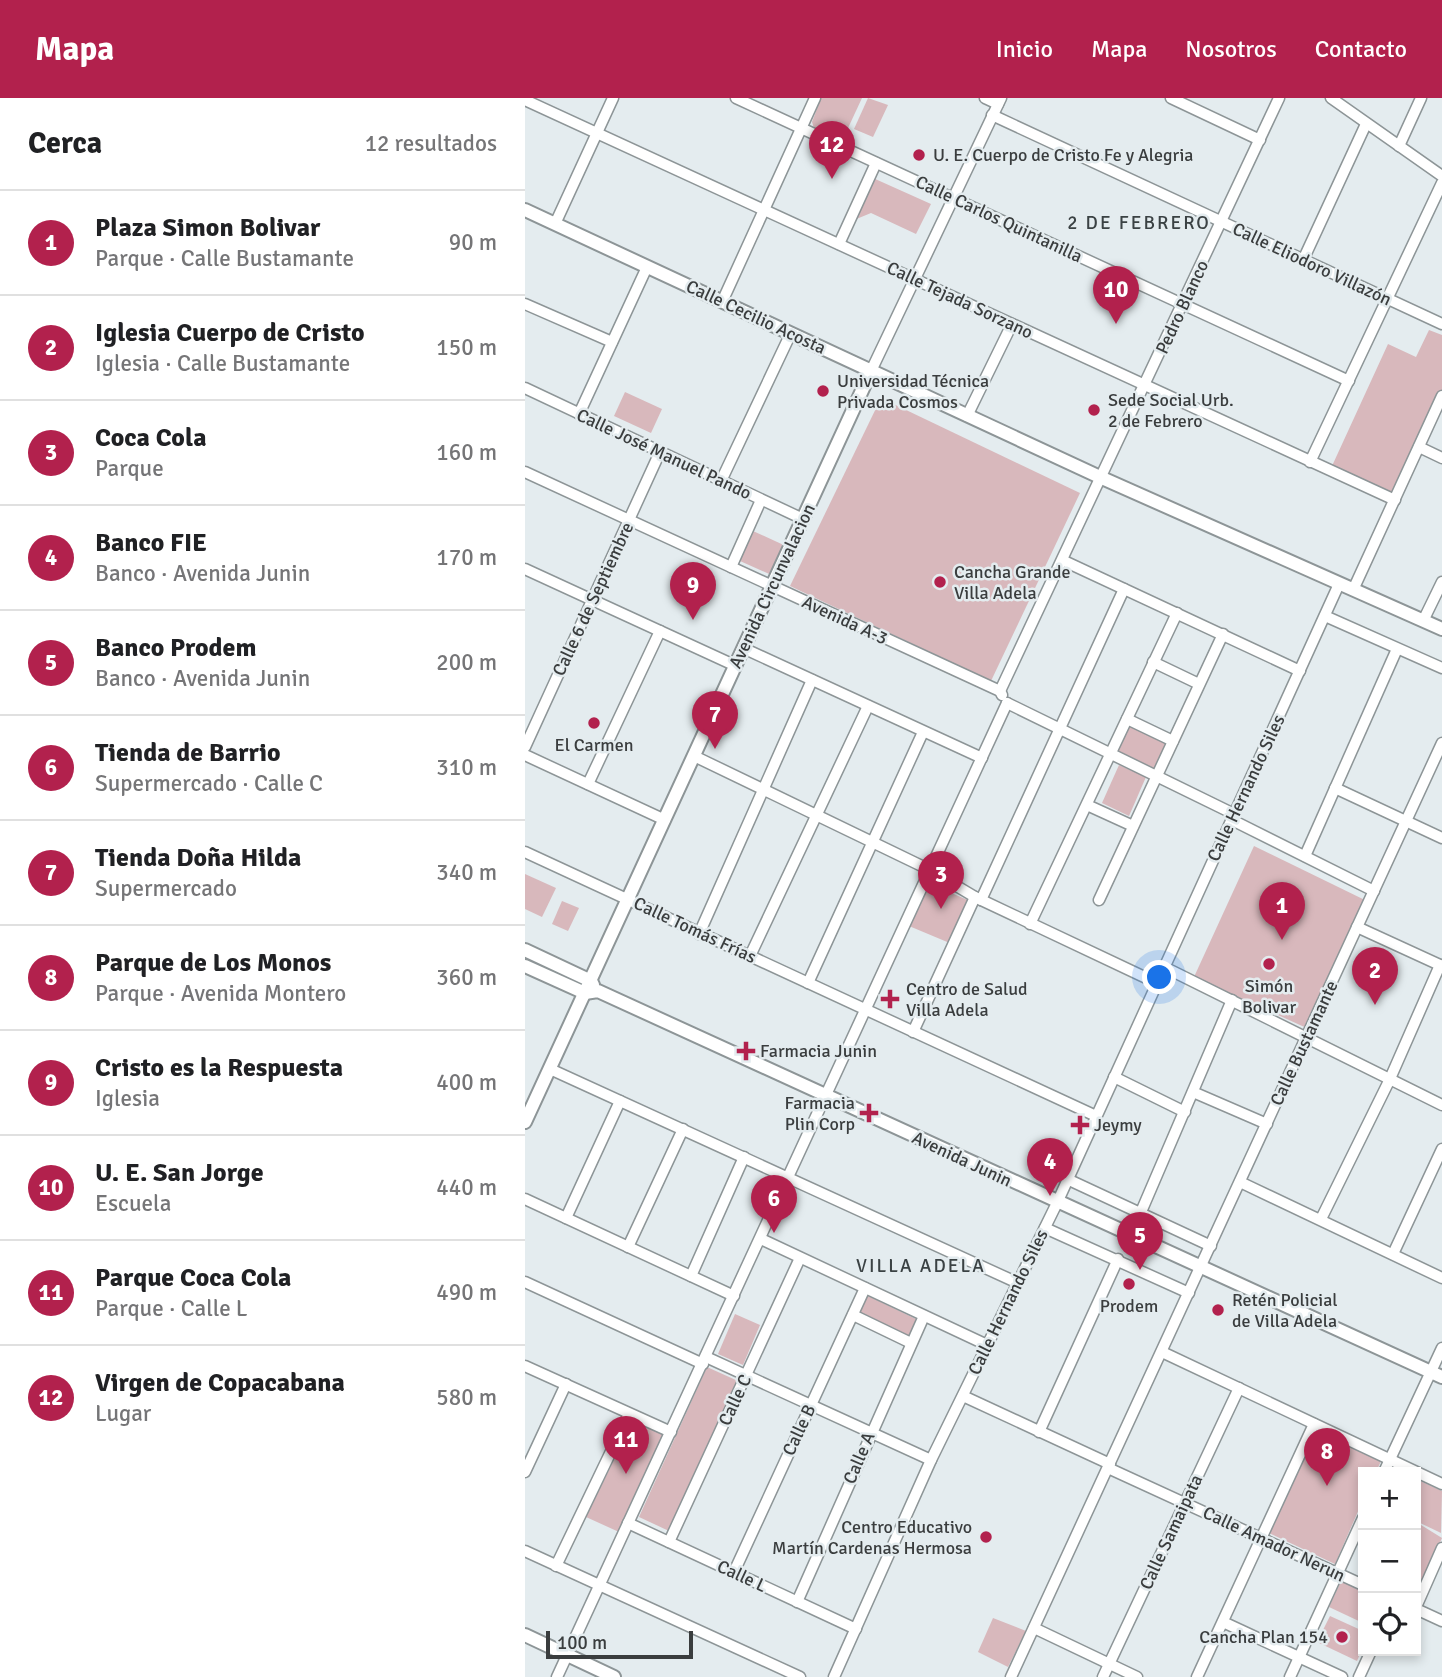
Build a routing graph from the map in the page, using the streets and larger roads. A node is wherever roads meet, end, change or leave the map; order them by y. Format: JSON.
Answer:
{"nodes":[{"id":1,"x":614,"y":98,"type":"edge"},
{"id":2,"x":736,"y":98,"type":"edge"},
{"id":3,"x":815,"y":98,"type":"edge"},
{"id":4,"x":985,"y":98,"type":"edge"},
{"id":5,"x":1171,"y":98,"type":"edge"},
{"id":6,"x":1279,"y":98,"type":"edge"},
{"id":7,"x":1332,"y":98,"type":"edge"},
{"id":8,"x":1421,"y":98,"type":"edge"},
{"id":9,"x":525,"y":100,"type":"edge"},
{"id":10,"x":999,"y":101,"type":"edge"},
{"id":11,"x":992,"y":115,"type":"junction"},
{"id":12,"x":1366,"y":124,"type":"junction"},
{"id":13,"x":801,"y":128,"type":"junction"},
{"id":14,"x":597,"y":133,"type":"junction"},
{"id":15,"x":1260,"y":140,"type":"junction"},
{"id":16,"x":1399,"y":146,"type":"junction"},
{"id":17,"x":876,"y":163,"type":"junction"},
{"id":18,"x":1442,"y":176,"type":"edge"},
{"id":19,"x":1442,"y":183,"type":"edge"},
{"id":20,"x":953,"y":198,"type":"junction"},
{"id":21,"x":525,"y":209,"type":"edge"},
{"id":22,"x":764,"y":210,"type":"junction"},
{"id":23,"x":1221,"y":222,"type":"junction"},
{"id":24,"x":555,"y":224,"type":"junction"},
{"id":25,"x":839,"y":244,"type":"junction"},
{"id":26,"x":1304,"y":258,"type":"junction"},
{"id":27,"x":647,"y":267,"type":"junction"},
{"id":28,"x":914,"y":279,"type":"junction"},
{"id":29,"x":1388,"y":298,"type":"junction"},
{"id":30,"x":722,"y":302,"type":"junction"},
{"id":31,"x":525,"y":304,"type":"edge"},
{"id":32,"x":1183,"y":305,"type":"junction"},
{"id":33,"x":1012,"y":324,"type":"junction"},
{"id":34,"x":1442,"y":324,"type":"edge"},
{"id":35,"x":791,"y":333,"type":"junction"},
{"id":36,"x":612,"y":342,"type":"junction"},
{"id":37,"x":871,"y":371,"type":"junction"},
{"id":38,"x":1349,"y":381,"type":"junction"},
{"id":39,"x":1145,"y":385,"type":"junction"},
{"id":40,"x":525,"y":388,"type":"edge"},
{"id":41,"x":1442,"y":396,"type":"edge"},
{"id":42,"x":579,"y":414,"type":"junction"},
{"id":43,"x":967,"y":416,"type":"junction"},
{"id":44,"x":1419,"y":447,"type":"junction"},
{"id":45,"x":660,"y":452,"type":"junction"},
{"id":46,"x":1442,"y":458,"type":"edge"},
{"id":47,"x":1310,"y":462,"type":"junction"},
{"id":48,"x":525,"y":472,"type":"edge"},
{"id":49,"x":1102,"y":478,"type":"junction"},
{"id":50,"x":721,"y":481,"type":"junction"},
{"id":51,"x":761,"y":500,"type":"junction"},
{"id":52,"x":1395,"y":500,"type":"junction"},
{"id":53,"x":803,"y":519,"type":"junction"},
{"id":54,"x":629,"y":520,"type":"junction"},
{"id":55,"x":1064,"y":561,"type":"junction"},
{"id":56,"x":731,"y":567,"type":"junction"},
{"id":57,"x":525,"y":569,"type":"edge"},
{"id":58,"x":1442,"y":582,"type":"edge"},
{"id":59,"x":1339,"y":584,"type":"junction"},
{"id":60,"x":772,"y":586,"type":"junction"},
{"id":61,"x":1124,"y":589,"type":"junction"},
{"id":62,"x":1353,"y":590,"type":"junction"},
{"id":63,"x":592,"y":600,"type":"junction"},
{"id":64,"x":1177,"y":612,"type":"junction"},
{"id":65,"x":1325,"y":616,"type":"junction"},
{"id":66,"x":1423,"y":621,"type":"junction"},
{"id":67,"x":1442,"y":629,"type":"edge"},
{"id":68,"x":660,"y":631,"type":"junction"},
{"id":69,"x":1223,"y":634,"type":"junction"},
{"id":70,"x":743,"y":648,"type":"junction"},
{"id":71,"x":1397,"y":649,"type":"junction"},
{"id":72,"x":1153,"y":662,"type":"junction"},
{"id":73,"x":736,"y":666,"type":"junction"},
{"id":74,"x":1442,"y":668,"type":"edge"},
{"id":75,"x":1300,"y":671,"type":"junction"},
{"id":76,"x":812,"y":680,"type":"junction"},
{"id":77,"x":1199,"y":684,"type":"junction"},
{"id":78,"x":1000,"y":691,"type":"junction"},
{"id":79,"x":1007,"y":703,"type":"junction"},
{"id":80,"x":868,"y":706,"type":"junction"},
{"id":81,"x":1127,"y":719,"type":"junction"},
{"id":82,"x":1060,"y":730,"type":"junction"},
{"id":83,"x":923,"y":732,"type":"junction"},
{"id":84,"x":1173,"y":741,"type":"junction"},
{"id":85,"x":1442,"y":743,"type":"edge"},
{"id":86,"x":525,"y":747,"type":"edge"},
{"id":87,"x":1111,"y":753,"type":"junction"},
{"id":88,"x":525,"y":755,"type":"edge"},
{"id":89,"x":694,"y":756,"type":"junction"},
{"id":90,"x":982,"y":758,"type":"junction"},
{"id":91,"x":1157,"y":775,"type":"junction"},
{"id":92,"x":588,"y":784,"type":"junction"},
{"id":93,"x":1335,"y":788,"type":"junction"},
{"id":94,"x":764,"y":792,"type":"junction"},
{"id":95,"x":1087,"y":804,"type":"junction"},
{"id":96,"x":817,"y":817,"type":"junction"},
{"id":97,"x":1233,"y":817,"type":"junction"},
{"id":98,"x":664,"y":820,"type":"junction"},
{"id":99,"x":1406,"y":821,"type":"junction"},
{"id":100,"x":1133,"y":826,"type":"junction"},
{"id":101,"x":1442,"y":838,"type":"edge"},
{"id":102,"x":872,"y":842,"type":"junction"},
{"id":103,"x":525,"y":852,"type":"edge"},
{"id":104,"x":1305,"y":856,"type":"junction"},
{"id":105,"x":929,"y":869,"type":"junction"},
{"id":106,"x":1374,"y":891,"type":"junction"},
{"id":107,"x":628,"y":899,"type":"junction"},
{"id":108,"x":978,"y":899,"type":"junction"},
{"id":109,"x":1099,"y":900,"type":"dead end"},
{"id":110,"x":1030,"y":924,"type":"junction"},
{"id":111,"x":1357,"y":927,"type":"junction"},
{"id":112,"x":699,"y":934,"type":"junction"},
{"id":113,"x":525,"y":950,"type":"edge"},
{"id":114,"x":750,"y":956,"type":"junction"},
{"id":115,"x":525,"y":966,"type":"edge"},
{"id":116,"x":1441,"y":966,"type":"edge"},
{"id":117,"x":1164,"y":967,"type":"junction"},
{"id":118,"x":808,"y":983,"type":"junction"},
{"id":119,"x":1157,"y":983,"type":"junction"},
{"id":120,"x":591,"y":988,"type":"junction"},
{"id":121,"x":1232,"y":1000,"type":"junction"},
{"id":122,"x":864,"y":1009,"type":"junction"},
{"id":123,"x":913,"y":1032,"type":"junction"},
{"id":124,"x":1307,"y":1037,"type":"junction"},
{"id":125,"x":550,"y":1069,"type":"junction"},
{"id":126,"x":1114,"y":1077,"type":"junction"},
{"id":127,"x":1389,"y":1080,"type":"junction"},
{"id":128,"x":1193,"y":1093,"type":"junction"},
{"id":129,"x":825,"y":1096,"type":"junction"},
{"id":130,"x":620,"y":1101,"type":"junction"},
{"id":131,"x":1442,"y":1105,"type":"edge"},
{"id":132,"x":1185,"y":1112,"type":"junction"},
{"id":133,"x":1096,"y":1116,"type":"junction"},
{"id":134,"x":525,"y":1122,"type":"edge"},
{"id":135,"x":1267,"y":1124,"type":"junction"},
{"id":136,"x":683,"y":1129,"type":"junction"},
{"id":137,"x":1442,"y":1149,"type":"edge"},
{"id":138,"x":744,"y":1157,"type":"junction"},
{"id":139,"x":789,"y":1178,"type":"junction"},
{"id":140,"x":1067,"y":1179,"type":"junction"},
{"id":141,"x":1240,"y":1182,"type":"junction"},
{"id":142,"x":525,"y":1199,"type":"edge"},
{"id":143,"x":1057,"y":1203,"type":"junction"},
{"id":144,"x":1141,"y":1212,"type":"junction"},
{"id":145,"x":566,"y":1218,"type":"junction"},
{"id":146,"x":1321,"y":1219,"type":"junction"},
{"id":147,"x":1045,"y":1228,"type":"junction"},
{"id":148,"x":761,"y":1240,"type":"junction"},
{"id":149,"x":1211,"y":1246,"type":"junction"},
{"id":150,"x":628,"y":1247,"type":"junction"},
{"id":151,"x":1393,"y":1254,"type":"junction"},
{"id":152,"x":800,"y":1258,"type":"junction"},
{"id":153,"x":1118,"y":1259,"type":"junction"},
{"id":154,"x":1201,"y":1267,"type":"junction"},
{"id":155,"x":691,"y":1276,"type":"junction"},
{"id":156,"x":1442,"y":1278,"type":"edge"},
{"id":157,"x":525,"y":1282,"type":"edge"},
{"id":158,"x":1018,"y":1283,"type":"junction"},
{"id":159,"x":865,"y":1288,"type":"junction"},
{"id":160,"x":1189,"y":1293,"type":"junction"},
{"id":161,"x":734,"y":1296,"type":"junction"},
{"id":162,"x":853,"y":1315,"type":"junction"},
{"id":163,"x":923,"y":1316,"type":"junction"},
{"id":164,"x":911,"y":1343,"type":"junction"},
{"id":165,"x":987,"y":1345,"type":"junction"},
{"id":166,"x":1442,"y":1348,"type":"edge"},
{"id":167,"x":1162,"y":1352,"type":"junction"},
{"id":168,"x":704,"y":1360,"type":"junction"},
{"id":169,"x":525,"y":1366,"type":"edge"},
{"id":170,"x":746,"y":1375,"type":"junction"},
{"id":171,"x":1436,"y":1375,"type":"edge"},
{"id":172,"x":566,"y":1384,"type":"junction"},
{"id":173,"x":1238,"y":1388,"type":"junction"},
{"id":174,"x":963,"y":1396,"type":"junction"},
{"id":175,"x":811,"y":1405,"type":"junction"},
{"id":176,"x":628,"y":1414,"type":"junction"},
{"id":177,"x":1314,"y":1424,"type":"junction"},
{"id":178,"x":671,"y":1432,"type":"junction"},
{"id":179,"x":870,"y":1432,"type":"junction"},
{"id":180,"x":1039,"y":1432,"type":"junction"},
{"id":181,"x":932,"y":1460,"type":"junction"},
{"id":182,"x":1390,"y":1460,"type":"junction"},
{"id":183,"x":1109,"y":1466,"type":"junction"},
{"id":184,"x":1386,"y":1467,"type":"edge"},
{"id":185,"x":525,"y":1472,"type":"edge"},
{"id":186,"x":1442,"y":1484,"type":"edge"},
{"id":187,"x":1184,"y":1503,"type":"junction"},
{"id":188,"x":628,"y":1523,"type":"junction"},
{"id":189,"x":1358,"y":1529,"type":"edge"},
{"id":190,"x":1261,"y":1539,"type":"junction"},
{"id":191,"x":669,"y":1542,"type":"junction"},
{"id":192,"x":1442,"y":1548,"type":"edge"},
{"id":193,"x":525,"y":1551,"type":"edge"},
{"id":194,"x":556,"y":1566,"type":"junction"},
{"id":195,"x":734,"y":1572,"type":"junction"},
{"id":196,"x":1337,"y":1574,"type":"junction"},
{"id":197,"x":1358,"y":1584,"type":"edge"},
{"id":198,"x":600,"y":1586,"type":"junction"},
{"id":199,"x":1421,"y":1596,"type":"edge"},
{"id":200,"x":797,"y":1601,"type":"junction"},
{"id":201,"x":1421,"y":1610,"type":"edge"},
{"id":202,"x":1442,"y":1621,"type":"edge"},
{"id":203,"x":1223,"y":1622,"type":"junction"},
{"id":204,"x":1034,"y":1628,"type":"junction"},
{"id":205,"x":856,"y":1629,"type":"junction"},
{"id":206,"x":525,"y":1635,"type":"edge"},
{"id":207,"x":568,"y":1655,"type":"junction"},
{"id":208,"x":1369,"y":1656,"type":"edge"},
{"id":209,"x":1299,"y":1658,"type":"junction"},
{"id":210,"x":1109,"y":1664,"type":"junction"},
{"id":211,"x":557,"y":1677,"type":"edge"},
{"id":212,"x":614,"y":1677,"type":"edge"},
{"id":213,"x":800,"y":1677,"type":"edge"},
{"id":214,"x":834,"y":1677,"type":"edge"},
{"id":215,"x":1011,"y":1677,"type":"edge"},
{"id":216,"x":1103,"y":1677,"type":"edge"},
{"id":217,"x":1137,"y":1677,"type":"edge"},
{"id":218,"x":1198,"y":1677,"type":"edge"},
{"id":219,"x":1290,"y":1677,"type":"edge"},
{"id":220,"x":1342,"y":1677,"type":"edge"},
{"id":221,"x":1359,"y":1677,"type":"edge"}],
"edges":[{"from":1,"to":14,"type":"street"},
{"from":2,"to":13,"type":"street","name":"Calle Carlos Quintanilla"},
{"from":3,"to":13,"type":"street"},
{"from":4,"to":10,"type":"street"},
{"from":5,"to":15,"type":"street"},
{"from":6,"to":15,"type":"street","name":"Pedro Blanco"},
{"from":7,"to":12,"type":"street"},
{"from":8,"to":16,"type":"street"},
{"from":9,"to":14,"type":"street","name":"Calle Tejada Sorzano"},
{"from":10,"to":11,"type":"street"},
{"from":11,"to":20,"type":"street"},
{"from":11,"to":23,"type":"street","name":"Calle Eliodoro Villazón"},
{"from":12,"to":16,"type":"street"},
{"from":12,"to":26,"type":"street"},
{"from":13,"to":17,"type":"street","name":"Calle Carlos Quintanilla"},
{"from":13,"to":22,"type":"street"},
{"from":14,"to":22,"type":"street","name":"Calle Tejada Sorzano"},
{"from":14,"to":24,"type":"street"},
{"from":15,"to":23,"type":"street","name":"Pedro Blanco"},
{"from":16,"to":18,"type":"street"},
{"from":17,"to":20,"type":"street","name":"Calle Carlos Quintanilla"},
{"from":17,"to":25,"type":"street"},
{"from":19,"to":29,"type":"street"},
{"from":20,"to":28,"type":"street"},
{"from":20,"to":32,"type":"street","name":"Calle Carlos Quintanilla"},
{"from":21,"to":24,"type":"street","name":"Calle Cecilio Acosta"},
{"from":22,"to":25,"type":"street","name":"Calle Tejada Sorzano"},
{"from":22,"to":30,"type":"street"},
{"from":23,"to":26,"type":"street","name":"Calle Eliodoro Villazón"},
{"from":23,"to":32,"type":"street","name":"Pedro Blanco"},
{"from":24,"to":27,"type":"street","name":"Calle Cecilio Acosta"},
{"from":25,"to":28,"type":"street","name":"Calle Tejada Sorzano"},
{"from":26,"to":29,"type":"street","name":"Calle Eliodoro Villazón"},
{"from":27,"to":30,"type":"street","name":"Calle Cecilio Acosta"},
{"from":27,"to":36,"type":"street"},
{"from":28,"to":33,"type":"street","name":"Calle Tejada Sorzano"},
{"from":28,"to":37,"type":"street"},
{"from":29,"to":34,"type":"street","name":"Calle Eliodoro Villazón"},
{"from":29,"to":38,"type":"street"},
{"from":30,"to":35,"type":"street","name":"Calle Cecilio Acosta"},
{"from":31,"to":36,"type":"street"},
{"from":32,"to":38,"type":"street","name":"Calle Carlos Quintanilla"},
{"from":32,"to":39,"type":"street","name":"Pedro Blanco"},
{"from":33,"to":39,"type":"street","name":"Calle Tejada Sorzano"},
{"from":33,"to":43,"type":"street"},
{"from":35,"to":37,"type":"street","name":"Calle Cecilio Acosta"},
{"from":35,"to":50,"type":"street"},
{"from":36,"to":42,"type":"street"},
{"from":37,"to":43,"type":"street","name":"Calle Cecilio Acosta"},
{"from":37,"to":53,"type":"street","name":"Avenida Circunvalacion"},
{"from":38,"to":47,"type":"street"},
{"from":39,"to":47,"type":"street","name":"Calle Tejada Sorzano"},
{"from":39,"to":49,"type":"street","name":"Pedro Blanco"},
{"from":40,"to":42,"type":"street","name":"Calle José Manuel Pando"},
{"from":41,"to":44,"type":"street"},
{"from":42,"to":45,"type":"street","name":"Calle José Manuel Pando"},
{"from":43,"to":49,"type":"street","name":"Calle Cecilio Acosta"},
{"from":44,"to":46,"type":"street"},
{"from":44,"to":52,"type":"street"},
{"from":45,"to":50,"type":"street","name":"Calle José Manuel Pando"},
{"from":45,"to":54,"type":"street","name":"Calle 6 de Septiembre"},
{"from":47,"to":52,"type":"street","name":"Calle Tejada Sorzano"},
{"from":48,"to":54,"type":"street","name":"Avenida A-3"},
{"from":49,"to":55,"type":"street","name":"Pedro Blanco"},
{"from":49,"to":59,"type":"street","name":"Calle Cecilio Acosta"},
{"from":50,"to":51,"type":"street","name":"Calle José Manuel Pando"},
{"from":51,"to":53,"type":"street","name":"Calle José Manuel Pando"},
{"from":51,"to":56,"type":"street"},
{"from":52,"to":62,"type":"street"},
{"from":53,"to":60,"type":"street","name":"Avenida Circunvalacion"},
{"from":54,"to":56,"type":"street","name":"Avenida A-3"},
{"from":54,"to":63,"type":"street","name":"Calle 6 de Septiembre"},
{"from":55,"to":61,"type":"street"},
{"from":55,"to":78,"type":"street","name":"Pedro Blanco"},
{"from":56,"to":60,"type":"street","name":"Avenida A-3"},
{"from":57,"to":63,"type":"street"},
{"from":58,"to":66,"type":"street"},
{"from":59,"to":62,"type":"street","name":"Calle Cecilio Acosta"},
{"from":59,"to":65,"type":"street","name":"Calle Hernando Siles"},
{"from":60,"to":70,"type":"street","name":"Avenida Circunvalacion"},
{"from":60,"to":78,"type":"street","name":"Avenida A-3"},
{"from":61,"to":64,"type":"street"},
{"from":61,"to":82,"type":"street"},
{"from":62,"to":66,"type":"street","name":"Calle Cecilio Acosta"},
{"from":63,"to":68,"type":"street"},
{"from":63,"to":86,"type":"street","name":"Calle 6 de Septiembre"},
{"from":64,"to":69,"type":"street"},
{"from":64,"to":72,"type":"street"},
{"from":65,"to":71,"type":"street"},
{"from":65,"to":75,"type":"street","name":"Calle Hernando Siles"},
{"from":66,"to":67,"type":"street","name":"Calle Cecilio Acosta"},
{"from":68,"to":73,"type":"street"},
{"from":68,"to":92,"type":"street"},
{"from":69,"to":75,"type":"street"},
{"from":69,"to":77,"type":"street"},
{"from":70,"to":73,"type":"street","name":"Avenida Circunvalacion"},
{"from":70,"to":76,"type":"street"},
{"from":71,"to":74,"type":"street"},
{"from":71,"to":93,"type":"street"},
{"from":72,"to":77,"type":"street"},
{"from":72,"to":81,"type":"street"},
{"from":73,"to":89,"type":"street","name":"Avenida Circunvalacion"},
{"from":75,"to":97,"type":"street","name":"Calle Hernando Siles"},
{"from":76,"to":80,"type":"street"},
{"from":76,"to":94,"type":"street"},
{"from":77,"to":84,"type":"street"},
{"from":78,"to":79,"type":"street"},
{"from":79,"to":82,"type":"street"},
{"from":79,"to":90,"type":"street"},
{"from":80,"to":83,"type":"street"},
{"from":80,"to":96,"type":"street"},
{"from":81,"to":84,"type":"street"},
{"from":81,"to":87,"type":"street"},
{"from":82,"to":87,"type":"street"},
{"from":82,"to":108,"type":"street"},
{"from":83,"to":90,"type":"street"},
{"from":83,"to":102,"type":"street"},
{"from":84,"to":91,"type":"street"},
{"from":85,"to":99,"type":"street","name":"Calle Bustamante"},
{"from":87,"to":91,"type":"street"},
{"from":87,"to":95,"type":"street"},
{"from":88,"to":92,"type":"street"},
{"from":89,"to":94,"type":"street"},
{"from":89,"to":98,"type":"street","name":"Avenida Circunvalacion"},
{"from":90,"to":105,"type":"street"},
{"from":91,"to":97,"type":"street"},
{"from":91,"to":100,"type":"street"},
{"from":92,"to":98,"type":"street"},
{"from":93,"to":99,"type":"street"},
{"from":93,"to":104,"type":"street"},
{"from":94,"to":96,"type":"street"},
{"from":94,"to":112,"type":"street"},
{"from":95,"to":100,"type":"street"},
{"from":95,"to":110,"type":"street"},
{"from":96,"to":102,"type":"street"},
{"from":96,"to":114,"type":"street"},
{"from":97,"to":104,"type":"street"},
{"from":97,"to":117,"type":"street","name":"Calle Hernando Siles"},
{"from":98,"to":107,"type":"street","name":"Avenida Circunvalacion"},
{"from":99,"to":101,"type":"street"},
{"from":99,"to":106,"type":"street","name":"Calle Bustamante"},
{"from":100,"to":109,"type":"street"},
{"from":102,"to":105,"type":"street"},
{"from":102,"to":118,"type":"street"},
{"from":103,"to":107,"type":"street","name":"Calle Tomás Frías"},
{"from":104,"to":106,"type":"street"},
{"from":105,"to":108,"type":"street"},
{"from":105,"to":122,"type":"street"},
{"from":106,"to":111,"type":"street","name":"Calle Bustamante"},
{"from":107,"to":112,"type":"street","name":"Calle Tomás Frías"},
{"from":107,"to":120,"type":"street","name":"Avenida Circunvalacion"},
{"from":108,"to":110,"type":"street"},
{"from":108,"to":123,"type":"street"},
{"from":110,"to":119,"type":"street"},
{"from":111,"to":116,"type":"street"},
{"from":111,"to":124,"type":"street","name":"Calle Bustamante"},
{"from":112,"to":114,"type":"street","name":"Calle Tomás Frías"},
{"from":113,"to":120,"type":"street","name":"Avenida Junin"},
{"from":114,"to":118,"type":"street","name":"Calle Tomás Frías"},
{"from":115,"to":120,"type":"street","name":"Avenida Junin"},
{"from":116,"to":127,"type":"street"},
{"from":117,"to":119,"type":"street","name":"Calle Hernando Siles"},
{"from":117,"to":121,"type":"street"},
{"from":118,"to":122,"type":"street","name":"Calle Tomás Frías"},
{"from":119,"to":126,"type":"street","name":"Calle Hernando Siles"},
{"from":120,"to":125,"type":"street","name":"Avenida Circunvalacion"},
{"from":120,"to":129,"type":"street","name":"Avenida Junin"},
{"from":121,"to":124,"type":"street"},
{"from":121,"to":128,"type":"street"},
{"from":122,"to":123,"type":"street","name":"Calle Tomás Frías"},
{"from":122,"to":129,"type":"street"},
{"from":123,"to":133,"type":"street","name":"Calle Tomás Frías"},
{"from":124,"to":127,"type":"street"},
{"from":124,"to":135,"type":"street","name":"Calle Bustamante"},
{"from":125,"to":130,"type":"street"},
{"from":125,"to":134,"type":"street","name":"Avenida Circunvalacion"},
{"from":126,"to":132,"type":"street"},
{"from":126,"to":133,"type":"street","name":"Calle Hernando Siles"},
{"from":127,"to":131,"type":"street"},
{"from":127,"to":146,"type":"street"},
{"from":128,"to":132,"type":"street"},
{"from":128,"to":135,"type":"street"},
{"from":129,"to":139,"type":"street"},
{"from":129,"to":143,"type":"street","name":"Avenida Junin"},
{"from":130,"to":136,"type":"street"},
{"from":130,"to":145,"type":"street"},
{"from":132,"to":144,"type":"street"},
{"from":133,"to":140,"type":"street","name":"Calle Hernando Siles"},
{"from":135,"to":141,"type":"street","name":"Calle Bustamante"},
{"from":136,"to":138,"type":"street"},
{"from":136,"to":150,"type":"street"},
{"from":137,"to":151,"type":"street"},
{"from":138,"to":139,"type":"street"},
{"from":138,"to":155,"type":"street"},
{"from":139,"to":148,"type":"street"},
{"from":139,"to":158,"type":"street"},
{"from":140,"to":143,"type":"street","name":"Calle Hernando Siles"},
{"from":140,"to":144,"type":"street"},
{"from":141,"to":146,"type":"street"},
{"from":141,"to":149,"type":"street","name":"Calle Bustamante"},
{"from":142,"to":145,"type":"street"},
{"from":143,"to":147,"type":"street","name":"Calle Hernando Siles"},
{"from":143,"to":154,"type":"street","name":"Avenida Junin"},
{"from":144,"to":149,"type":"street"},
{"from":145,"to":150,"type":"street"},
{"from":146,"to":151,"type":"street"},
{"from":147,"to":153,"type":"street"},
{"from":147,"to":158,"type":"street","name":"Calle Hernando Siles"},
{"from":148,"to":152,"type":"street"},
{"from":148,"to":161,"type":"street"},
{"from":149,"to":154,"type":"street","name":"Calle Bustamante"},
{"from":150,"to":155,"type":"street"},
{"from":151,"to":156,"type":"street"},
{"from":152,"to":159,"type":"street"},
{"from":152,"to":170,"type":"street","name":"Calle C"},
{"from":153,"to":160,"type":"street"},
{"from":153,"to":180,"type":"street"},
{"from":154,"to":160,"type":"street","name":"Calle Bustamante"},
{"from":154,"to":171,"type":"street","name":"Avenida Junin"},
{"from":155,"to":161,"type":"street"},
{"from":157,"to":168,"type":"street"},
{"from":158,"to":165,"type":"street","name":"Calle Hernando Siles"},
{"from":159,"to":162,"type":"street","name":"Calle B"},
{"from":159,"to":163,"type":"street"},
{"from":160,"to":167,"type":"street","name":"Calle Bustamante"},
{"from":161,"to":168,"type":"street"},
{"from":162,"to":164,"type":"street"},
{"from":162,"to":175,"type":"street","name":"Calle B"},
{"from":163,"to":164,"type":"street","name":"Calle A"},
{"from":163,"to":165,"type":"street"},
{"from":164,"to":179,"type":"street","name":"Calle A"},
{"from":165,"to":174,"type":"street","name":"Calle Hernando Siles"},
{"from":166,"to":171,"type":"street"},
{"from":167,"to":173,"type":"street"},
{"from":167,"to":183,"type":"street","name":"Calle Bustamante"},
{"from":168,"to":170,"type":"street"},
{"from":168,"to":178,"type":"street"},
{"from":169,"to":172,"type":"street"},
{"from":170,"to":175,"type":"street"},
{"from":170,"to":191,"type":"street","name":"Calle C"},
{"from":171,"to":182,"type":"street"},
{"from":172,"to":176,"type":"street"},
{"from":172,"to":185,"type":"street"},
{"from":173,"to":177,"type":"street"},
{"from":173,"to":187,"type":"street","name":"Calle Samaipata"},
{"from":174,"to":180,"type":"street","name":"Calle Amador Nerun"},
{"from":174,"to":181,"type":"street","name":"Calle Hernando Siles"},
{"from":175,"to":179,"type":"street"},
{"from":175,"to":195,"type":"street","name":"Calle B"},
{"from":176,"to":178,"type":"street"},
{"from":176,"to":194,"type":"street"},
{"from":177,"to":182,"type":"street"},
{"from":177,"to":190,"type":"street"},
{"from":178,"to":188,"type":"street"},
{"from":179,"to":181,"type":"street"},
{"from":179,"to":200,"type":"street","name":"Calle A"},
{"from":180,"to":183,"type":"street","name":"Calle Amador Nerun"},
{"from":181,"to":205,"type":"street","name":"Calle Hernando Siles"},
{"from":182,"to":184,"type":"street"},
{"from":182,"to":186,"type":"street"},
{"from":183,"to":187,"type":"street","name":"Calle Amador Nerun"},
{"from":183,"to":204,"type":"street","name":"Calle Bustamante"},
{"from":187,"to":190,"type":"street","name":"Calle Amador Nerun"},
{"from":187,"to":210,"type":"street","name":"Calle Samaipata"},
{"from":188,"to":191,"type":"street","name":"Calle L"},
{"from":188,"to":198,"type":"street"},
{"from":189,"to":196,"type":"street"},
{"from":190,"to":196,"type":"street","name":"Calle Amador Nerun"},
{"from":190,"to":203,"type":"street"},
{"from":191,"to":195,"type":"street","name":"Calle L"},
{"from":192,"to":199,"type":"street"},
{"from":193,"to":194,"type":"street"},
{"from":194,"to":198,"type":"street"},
{"from":195,"to":200,"type":"street","name":"Calle L"},
{"from":196,"to":197,"type":"street","name":"Calle Amador Nerun"},
{"from":196,"to":209,"type":"street"},
{"from":198,"to":207,"type":"street"},
{"from":198,"to":213,"type":"street"},
{"from":200,"to":205,"type":"street","name":"Calle L"},
{"from":201,"to":202,"type":"street"},
{"from":203,"to":209,"type":"street"},
{"from":203,"to":218,"type":"street"},
{"from":204,"to":210,"type":"street"},
{"from":204,"to":215,"type":"street","name":"Calle Bustamante"},
{"from":205,"to":214,"type":"street","name":"Calle Hernando Siles"},
{"from":206,"to":207,"type":"street"},
{"from":207,"to":211,"type":"street"},
{"from":207,"to":212,"type":"street"},
{"from":208,"to":221,"type":"street"},
{"from":209,"to":219,"type":"street"},
{"from":209,"to":220,"type":"street"},
{"from":210,"to":216,"type":"street","name":"Calle Samaipata"},
{"from":210,"to":217,"type":"street"}]}
